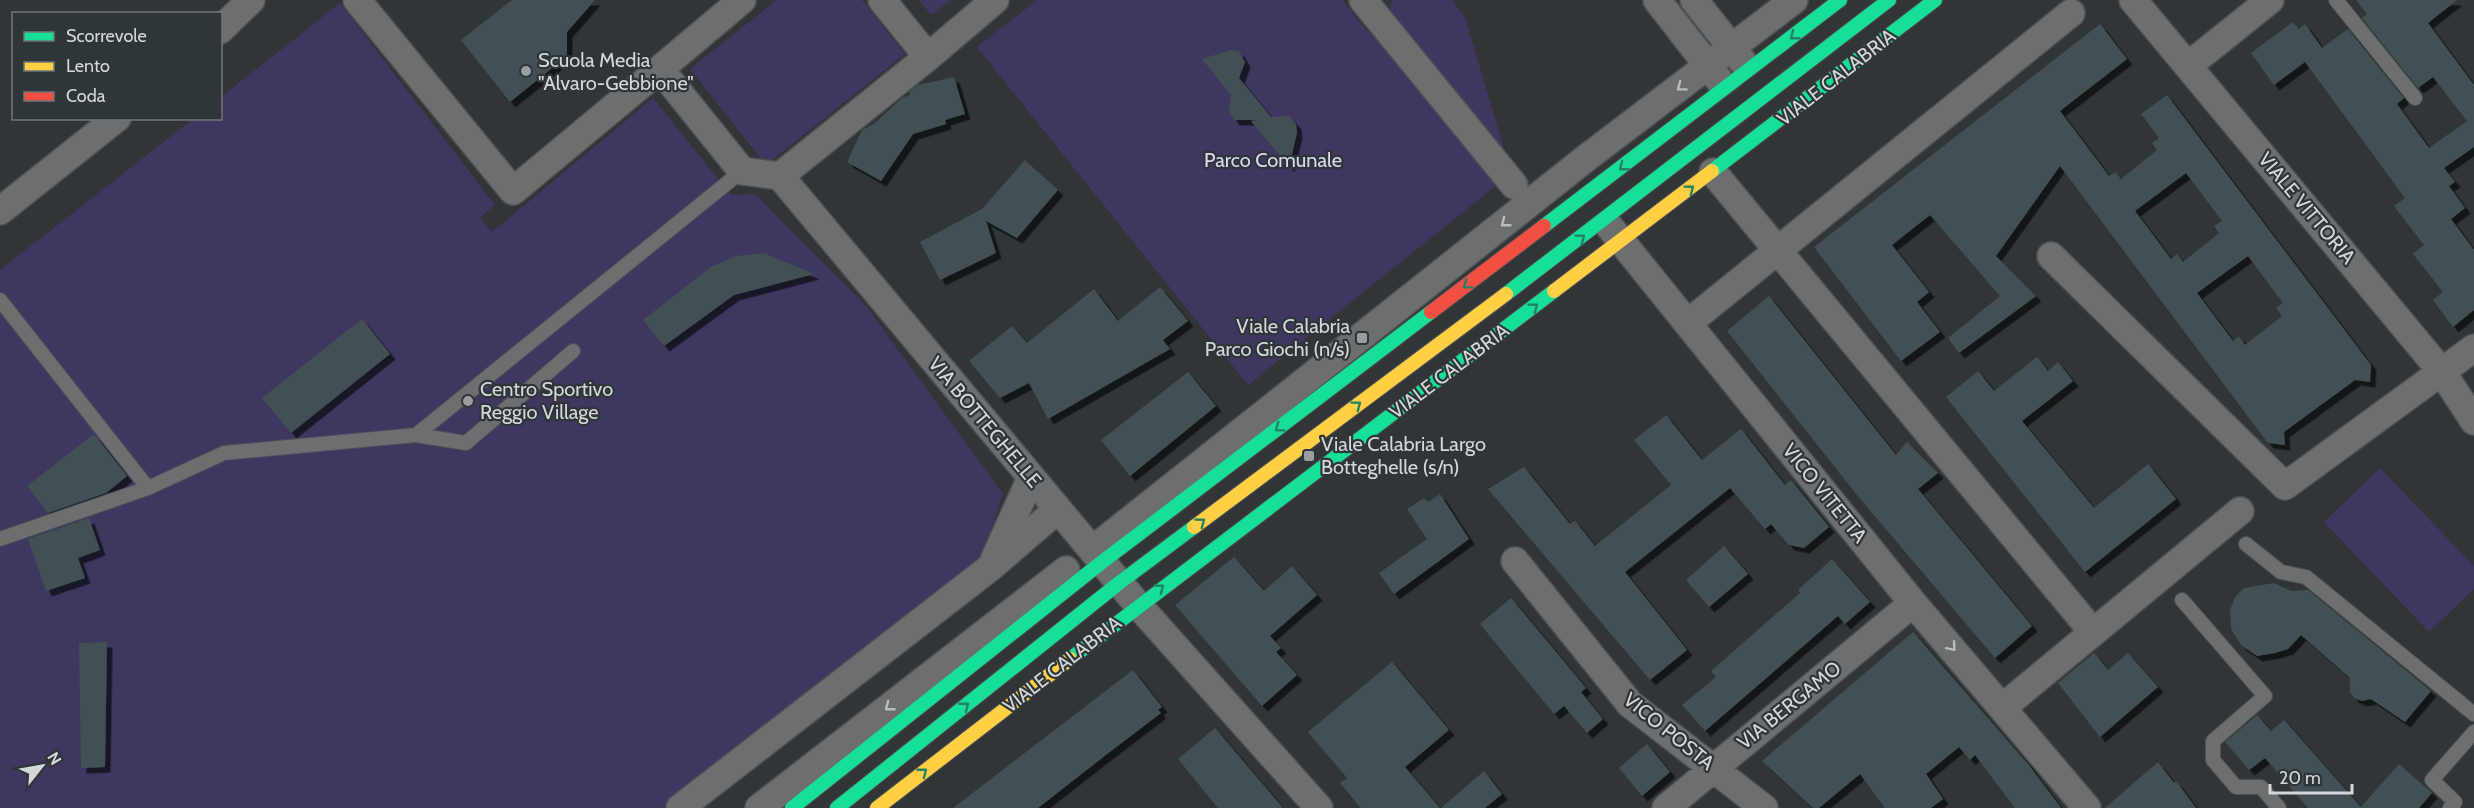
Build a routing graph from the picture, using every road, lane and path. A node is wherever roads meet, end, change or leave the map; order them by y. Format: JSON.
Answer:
{"nodes":[{"id":1,"x":250,"y":0,"type":"edge"},
{"id":2,"x":357,"y":0,"type":"edge"},
{"id":3,"x":742,"y":0,"type":"edge"},
{"id":4,"x":882,"y":0,"type":"edge"},
{"id":5,"x":995,"y":0,"type":"edge"},
{"id":6,"x":1363,"y":0,"type":"edge"},
{"id":7,"x":1657,"y":0,"type":"edge"},
{"id":8,"x":1694,"y":0,"type":"edge"},
{"id":9,"x":1794,"y":0,"type":"edge"},
{"id":10,"x":1840,"y":0,"type":"edge"},
{"id":11,"x":1889,"y":0,"type":"edge"},
{"id":12,"x":1935,"y":0,"type":"edge"},
{"id":13,"x":2133,"y":0,"type":"edge"},
{"id":14,"x":2270,"y":0,"type":"edge"},
{"id":15,"x":2336,"y":0,"type":"edge"},
{"id":16,"x":2071,"y":13,"type":"dead end"},
{"id":17,"x":222,"y":28,"type":"edge"},
{"id":18,"x":1732,"y":48,"type":"junction"},
{"id":19,"x":928,"y":57,"type":"junction"},
{"id":20,"x":2188,"y":65,"type":"junction"},
{"id":21,"x":1708,"y":66,"type":"junction"},
{"id":22,"x":660,"y":69,"type":"junction"},
{"id":23,"x":1749,"y":70,"type":"junction"},
{"id":24,"x":1725,"y":88,"type":"junction"},
{"id":25,"x":1767,"y":94,"type":"junction"},
{"id":26,"x":2415,"y":98,"type":"dead end"},
{"id":27,"x":114,"y":120,"type":"edge"},
{"id":28,"x":742,"y":171,"type":"junction"},
{"id":29,"x":1713,"y":172,"type":"junction"},
{"id":30,"x":1567,"y":173,"type":"junction"},
{"id":31,"x":780,"y":176,"type":"junction"},
{"id":32,"x":1514,"y":185,"type":"dead end"},
{"id":33,"x":1585,"y":196,"type":"junction"},
{"id":34,"x":0,"y":211,"type":"edge"},
{"id":35,"x":1605,"y":220,"type":"junction"},
{"id":36,"x":1622,"y":241,"type":"junction"},
{"id":37,"x":1778,"y":250,"type":"junction"},
{"id":38,"x":2051,"y":256,"type":"dead end"},
{"id":39,"x":0,"y":300,"type":"edge"},
{"id":40,"x":1688,"y":323,"type":"junction"},
{"id":41,"x":2474,"y":348,"type":"edge"},
{"id":42,"x":573,"y":351,"type":"dead end"},
{"id":43,"x":2442,"y":372,"type":"junction"},
{"id":44,"x":2474,"y":421,"type":"edge"},
{"id":45,"x":416,"y":435,"type":"junction"},
{"id":46,"x":1031,"y":478,"type":"junction"},
{"id":47,"x":148,"y":488,"type":"junction"},
{"id":48,"x":1057,"y":510,"type":"junction"},
{"id":49,"x":2240,"y":511,"type":"dead end"},
{"id":50,"x":0,"y":539,"type":"edge"},
{"id":51,"x":2246,"y":544,"type":"dead end"},
{"id":52,"x":1097,"y":556,"type":"junction"},
{"id":53,"x":1515,"y":561,"type":"dead end"},
{"id":54,"x":992,"y":567,"type":"junction"},
{"id":55,"x":1119,"y":583,"type":"junction"},
{"id":56,"x":2182,"y":600,"type":"dead end"},
{"id":57,"x":1913,"y":603,"type":"junction"},
{"id":58,"x":1138,"y":605,"type":"junction"},
{"id":59,"x":2092,"y":631,"type":"junction"},
{"id":60,"x":2003,"y":707,"type":"junction"},
{"id":61,"x":2474,"y":714,"type":"edge"},
{"id":62,"x":2474,"y":732,"type":"edge"},
{"id":63,"x":1713,"y":767,"type":"junction"},
{"id":64,"x":680,"y":808,"type":"edge"},
{"id":65,"x":759,"y":808,"type":"edge"},
{"id":66,"x":792,"y":808,"type":"edge"},
{"id":67,"x":837,"y":808,"type":"edge"},
{"id":68,"x":877,"y":808,"type":"edge"},
{"id":69,"x":1319,"y":808,"type":"edge"},
{"id":70,"x":1666,"y":808,"type":"edge"},
{"id":71,"x":1764,"y":808,"type":"edge"},
{"id":72,"x":2087,"y":808,"type":"edge"},
{"id":73,"x":2278,"y":808,"type":"edge"},
{"id":74,"x":2450,"y":808,"type":"edge"}],
"edges":[{"from":1,"to":17,"type":"street"},
{"from":2,"to":22,"type":"street"},
{"from":3,"to":22,"type":"street"},
{"from":4,"to":19,"type":"street"},
{"from":5,"to":19,"type":"street"},
{"from":6,"to":32,"type":"street"},
{"from":7,"to":21,"type":"street"},
{"from":8,"to":18,"type":"street"},
{"from":9,"to":18,"type":"street"},
{"from":10,"to":23,"type":"main road","one_way":true},
{"from":11,"to":25,"type":"main road","name":"VIALE CALABRIA"},
{"from":12,"to":29,"type":"main road","name":"VIALE CALABRIA"},
{"from":13,"to":20,"type":"street","name":"VIALE VITTORIA"},
{"from":14,"to":20,"type":"street"},
{"from":15,"to":26,"type":"lane"},
{"from":16,"to":37,"type":"street"},
{"from":18,"to":21,"type":"street"},
{"from":18,"to":23,"type":"street"},
{"from":19,"to":31,"type":"street"},
{"from":20,"to":43,"type":"street","name":"VIALE VITTORIA"},
{"from":21,"to":24,"type":"street"},
{"from":21,"to":30,"type":"street","one_way":true},
{"from":22,"to":28,"type":"street"},
{"from":23,"to":24,"type":"main road"},
{"from":23,"to":25,"type":"street"},
{"from":24,"to":33,"type":"main road","one_way":true},
{"from":25,"to":35,"type":"main road","name":"VIALE CALABRIA"},
{"from":27,"to":34,"type":"street"},
{"from":28,"to":31,"type":"street"},
{"from":28,"to":45,"type":"lane"},
{"from":36,"to":29,"type":"main road","name":"VIALE CALABRIA","one_way":true},
{"from":29,"to":37,"type":"street"},
{"from":30,"to":33,"type":"street","name":"VICO VITETTA"},
{"from":30,"to":52,"type":"street","one_way":true},
{"from":31,"to":46,"type":"street","name":"VIA BOTTEGHELLE"},
{"from":33,"to":35,"type":"street","name":"VICO VITETTA"},
{"from":33,"to":52,"type":"main road","one_way":true},
{"from":35,"to":36,"type":"street","name":"VICO VITETTA"},
{"from":55,"to":35,"type":"main road","name":"VIALE CALABRIA","one_way":true},
{"from":36,"to":40,"type":"street","name":"VICO VITETTA"},
{"from":58,"to":36,"type":"main road","name":"VIALE CALABRIA","one_way":true},
{"from":37,"to":40,"type":"street"},
{"from":37,"to":59,"type":"street"},
{"from":38,"to":43,"type":"street"},
{"from":39,"to":47,"type":"lane"},
{"from":40,"to":57,"type":"street","name":"VICO VITETTA"},
{"from":41,"to":43,"type":"street"},
{"from":42,"to":45,"type":"lane"},
{"from":43,"to":44,"type":"street","name":"VIALE VITTORIA"},
{"from":45,"to":47,"type":"lane"},
{"from":46,"to":48,"type":"street","name":"VIA BOTTEGHELLE"},
{"from":46,"to":54,"type":"street"},
{"from":47,"to":50,"type":"lane"},
{"from":48,"to":52,"type":"street","name":"VIA BOTTEGHELLE"},
{"from":48,"to":54,"type":"street"},
{"from":49,"to":59,"type":"street"},
{"from":51,"to":61,"type":"lane"},
{"from":52,"to":55,"type":"street","name":"VIA BOTTEGHELLE"},
{"from":52,"to":65,"type":"street","one_way":true},
{"from":52,"to":66,"type":"main road"},
{"from":53,"to":63,"type":"street","name":"VICO POSTA"},
{"from":54,"to":64,"type":"street"},
{"from":55,"to":58,"type":"street","name":"VIA BOTTEGHELLE"},
{"from":67,"to":55,"type":"main road","name":"VIALE CALABRIA","one_way":true},
{"from":56,"to":73,"type":"lane"},
{"from":57,"to":60,"type":"street","name":"VICO VITETTA","one_way":true},
{"from":57,"to":63,"type":"street","name":"VIA BERGAMO"},
{"from":68,"to":58,"type":"main road","name":"VIALE CALABRIA","one_way":true},
{"from":58,"to":69,"type":"street","name":"VIA BOTTEGHELLE"},
{"from":59,"to":60,"type":"street"},
{"from":60,"to":72,"type":"street","name":"VICO VITETTA"},
{"from":62,"to":74,"type":"lane"},
{"from":63,"to":70,"type":"street","name":"VIA BERGAMO"},
{"from":63,"to":71,"type":"street","name":"VICO POSTA"}]}
